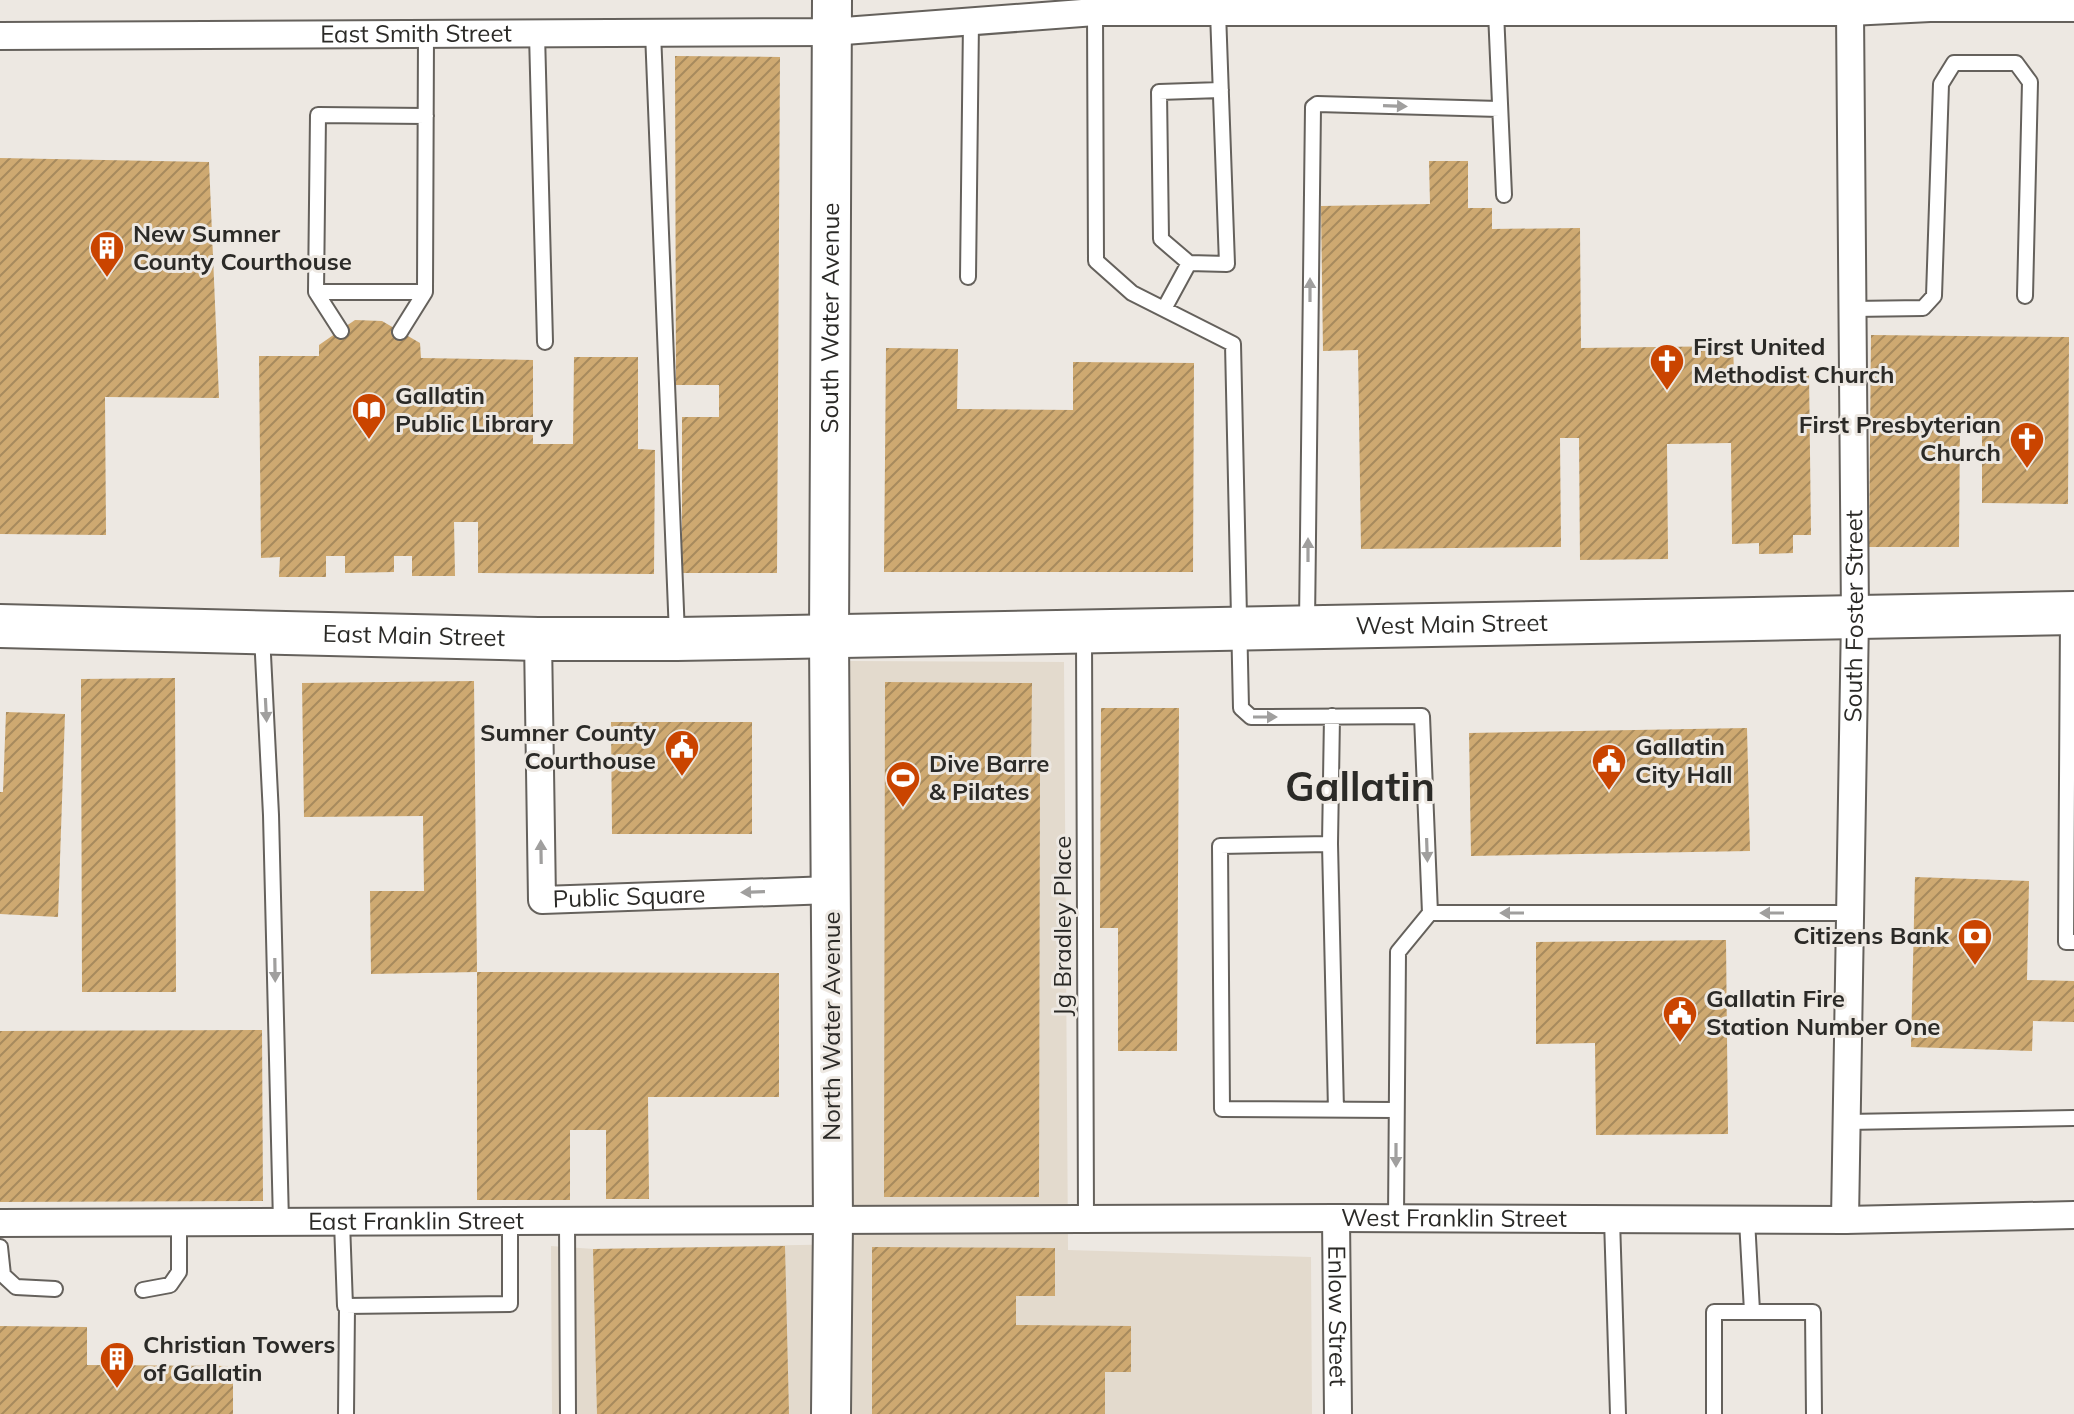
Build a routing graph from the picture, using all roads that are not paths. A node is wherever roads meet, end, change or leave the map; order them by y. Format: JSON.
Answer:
{"nodes":[{"id":1,"x":1930,"y":4,"type":"edge"},
{"id":2,"x":1584,"y":6,"type":"edge"},
{"id":3,"x":2074,"y":8,"type":"edge"},
{"id":4,"x":1095,"y":12,"type":"junction"},
{"id":5,"x":1218,"y":12,"type":"junction"},
{"id":6,"x":1496,"y":12,"type":"junction"},
{"id":7,"x":1850,"y":12,"type":"junction"},
{"id":8,"x":832,"y":16,"type":"edge"},
{"id":9,"x":971,"y":21,"type":"junction"},
{"id":10,"x":653,"y":32,"type":"junction"},
{"id":11,"x":426,"y":34,"type":"junction"},
{"id":12,"x":537,"y":34,"type":"junction"},
{"id":13,"x":0,"y":36,"type":"edge"},
{"id":14,"x":1221,"y":90,"type":"junction"},
{"id":15,"x":1499,"y":109,"type":"junction"},
{"id":16,"x":426,"y":116,"type":"junction"},
{"id":17,"x":1504,"y":195,"type":"dead end"},
{"id":18,"x":1189,"y":263,"type":"junction"},
{"id":19,"x":968,"y":277,"type":"dead end"},
{"id":20,"x":316,"y":292,"type":"junction"},
{"id":21,"x":425,"y":292,"type":"junction"},
{"id":22,"x":2025,"y":296,"type":"dead end"},
{"id":23,"x":1164,"y":309,"type":"junction"},
{"id":24,"x":1852,"y":309,"type":"junction"},
{"id":25,"x":341,"y":331,"type":"dead end"},
{"id":26,"x":400,"y":332,"type":"dead end"},
{"id":27,"x":545,"y":342,"type":"dead end"},
{"id":28,"x":2071,"y":613,"type":"edge"},
{"id":29,"x":1855,"y":617,"type":"junction"},
{"id":30,"x":0,"y":626,"type":"edge"},
{"id":31,"x":1307,"y":628,"type":"junction"},
{"id":32,"x":1240,"y":629,"type":"junction"},
{"id":33,"x":1084,"y":632,"type":"junction"},
{"id":34,"x":262,"y":633,"type":"junction"},
{"id":35,"x":829,"y":637,"type":"junction"},
{"id":36,"x":538,"y":639,"type":"junction"},
{"id":37,"x":677,"y":639,"type":"junction"},
{"id":38,"x":1332,"y":716,"type":"junction"},
{"id":39,"x":1330,"y":844,"type":"junction"},
{"id":40,"x":831,"y":890,"type":"junction"},
{"id":41,"x":1430,"y":913,"type":"junction"},
{"id":42,"x":1850,"y":913,"type":"junction"},
{"id":43,"x":2074,"y":942,"type":"edge"},
{"id":44,"x":1336,"y":1110,"type":"junction"},
{"id":45,"x":1396,"y":1110,"type":"junction"},
{"id":46,"x":2074,"y":1118,"type":"edge"},
{"id":47,"x":1847,"y":1122,"type":"junction"},
{"id":48,"x":2074,"y":1215,"type":"edge"},
{"id":49,"x":1336,"y":1218,"type":"junction"},
{"id":50,"x":1396,"y":1218,"type":"junction"},
{"id":51,"x":1086,"y":1219,"type":"junction"},
{"id":52,"x":1612,"y":1219,"type":"junction"},
{"id":53,"x":1747,"y":1220,"type":"junction"},
{"id":54,"x":1845,"y":1220,"type":"junction"},
{"id":55,"x":510,"y":1221,"type":"junction"},
{"id":56,"x":833,"y":1221,"type":"junction"},
{"id":57,"x":281,"y":1222,"type":"junction"},
{"id":58,"x":342,"y":1222,"type":"junction"},
{"id":59,"x":567,"y":1222,"type":"junction"},
{"id":60,"x":0,"y":1223,"type":"edge"},
{"id":61,"x":179,"y":1223,"type":"junction"},
{"id":62,"x":0,"y":1247,"type":"edge"},
{"id":63,"x":55,"y":1289,"type":"dead end"},
{"id":64,"x":143,"y":1290,"type":"dead end"},
{"id":65,"x":347,"y":1306,"type":"junction"},
{"id":66,"x":1752,"y":1311,"type":"junction"},
{"id":67,"x":346,"y":1414,"type":"edge"},
{"id":68,"x":568,"y":1414,"type":"edge"},
{"id":69,"x":831,"y":1414,"type":"edge"},
{"id":70,"x":1338,"y":1414,"type":"edge"},
{"id":71,"x":1618,"y":1414,"type":"edge"},
{"id":72,"x":1714,"y":1414,"type":"edge"},
{"id":73,"x":1814,"y":1414,"type":"edge"}],
"edges":[{"from":1,"to":3,"type":"street","name":"East Smith Street"},
{"from":1,"to":7,"type":"street","name":"East Smith Street"},
{"from":2,"to":6,"type":"street","name":"East Smith Street"},
{"from":2,"to":7,"type":"street","name":"East Smith Street"},
{"from":4,"to":5,"type":"street","name":"East Smith Street"},
{"from":4,"to":9,"type":"street","name":"East Smith Street"},
{"from":4,"to":23,"type":"lane"},
{"from":5,"to":6,"type":"street","name":"East Smith Street"},
{"from":5,"to":14,"type":"lane"},
{"from":6,"to":15,"type":"lane"},
{"from":7,"to":24,"type":"street","name":"South Foster Street"},
{"from":8,"to":9,"type":"street","name":"East Smith Street"},
{"from":8,"to":10,"type":"street","name":"East Smith Street"},
{"from":8,"to":35,"type":"main road","name":"South Water Avenue"},
{"from":9,"to":19,"type":"lane"},
{"from":10,"to":12,"type":"street","name":"East Smith Street"},
{"from":10,"to":37,"type":"lane"},
{"from":11,"to":12,"type":"street","name":"East Smith Street"},
{"from":11,"to":13,"type":"street","name":"East Smith Street"},
{"from":11,"to":16,"type":"lane"},
{"from":12,"to":27,"type":"lane"},
{"from":14,"to":18,"type":"lane"},
{"from":14,"to":18,"type":"lane"},
{"from":15,"to":17,"type":"lane"},
{"from":31,"to":15,"type":"lane","one_way":true},
{"from":16,"to":20,"type":"lane"},
{"from":16,"to":21,"type":"lane"},
{"from":18,"to":23,"type":"lane"},
{"from":20,"to":21,"type":"lane"},
{"from":20,"to":25,"type":"lane"},
{"from":21,"to":26,"type":"lane"},
{"from":22,"to":24,"type":"lane"},
{"from":23,"to":32,"type":"lane"},
{"from":24,"to":29,"type":"street","name":"South Foster Street"},
{"from":28,"to":29,"type":"main road","name":"West Main Street"},
{"from":28,"to":43,"type":"lane"},
{"from":29,"to":31,"type":"main road","name":"West Main Street"},
{"from":29,"to":42,"type":"street","name":"South Foster Street"},
{"from":30,"to":34,"type":"main road","name":"East Main Street"},
{"from":31,"to":32,"type":"main road","name":"West Main Street"},
{"from":32,"to":33,"type":"main road","name":"West Main Street"},
{"from":32,"to":38,"type":"lane","one_way":true},
{"from":33,"to":35,"type":"main road","name":"West Main Street"},
{"from":33,"to":51,"type":"lane","name":"Jg Bradley Place"},
{"from":34,"to":36,"type":"main road","name":"East Main Street"},
{"from":34,"to":57,"type":"lane","one_way":true},
{"from":35,"to":37,"type":"main road","name":"East Main Street"},
{"from":35,"to":40,"type":"main road","name":"North Water Avenue"},
{"from":36,"to":37,"type":"main road","name":"East Main Street"},
{"from":40,"to":36,"type":"street","name":"Public Square","one_way":true},
{"from":38,"to":39,"type":"lane"},
{"from":38,"to":41,"type":"lane","one_way":true},
{"from":39,"to":44,"type":"lane"},
{"from":39,"to":44,"type":"lane"},
{"from":40,"to":56,"type":"main road","name":"North Water Avenue"},
{"from":42,"to":41,"type":"lane","one_way":true},
{"from":41,"to":45,"type":"lane"},
{"from":42,"to":47,"type":"street","name":"South Foster Street"},
{"from":44,"to":45,"type":"lane"},
{"from":45,"to":50,"type":"lane","one_way":true},
{"from":46,"to":47,"type":"lane"},
{"from":47,"to":54,"type":"street","name":"South Foster Street"},
{"from":48,"to":54,"type":"street","name":"West Franklin Street"},
{"from":49,"to":50,"type":"street","name":"West Franklin Street"},
{"from":49,"to":51,"type":"street","name":"West Franklin Street"},
{"from":49,"to":70,"type":"street","name":"Enlow Street"},
{"from":50,"to":52,"type":"street","name":"West Franklin Street"},
{"from":51,"to":56,"type":"street","name":"West Franklin Street"},
{"from":52,"to":53,"type":"street","name":"West Franklin Street"},
{"from":52,"to":71,"type":"lane"},
{"from":53,"to":54,"type":"street","name":"West Franklin Street"},
{"from":53,"to":66,"type":"lane"},
{"from":55,"to":58,"type":"street","name":"East Franklin Street"},
{"from":55,"to":59,"type":"street","name":"East Franklin Street"},
{"from":55,"to":65,"type":"lane"},
{"from":56,"to":59,"type":"street","name":"East Franklin Street"},
{"from":56,"to":69,"type":"main road","name":"North Water Avenue"},
{"from":57,"to":58,"type":"street","name":"East Franklin Street"},
{"from":57,"to":61,"type":"street","name":"East Franklin Street"},
{"from":58,"to":65,"type":"lane"},
{"from":59,"to":68,"type":"lane"},
{"from":60,"to":61,"type":"street","name":"East Franklin Street"},
{"from":61,"to":64,"type":"lane"},
{"from":62,"to":63,"type":"lane"},
{"from":65,"to":67,"type":"lane"},
{"from":66,"to":72,"type":"lane"},
{"from":66,"to":73,"type":"lane"}]}
